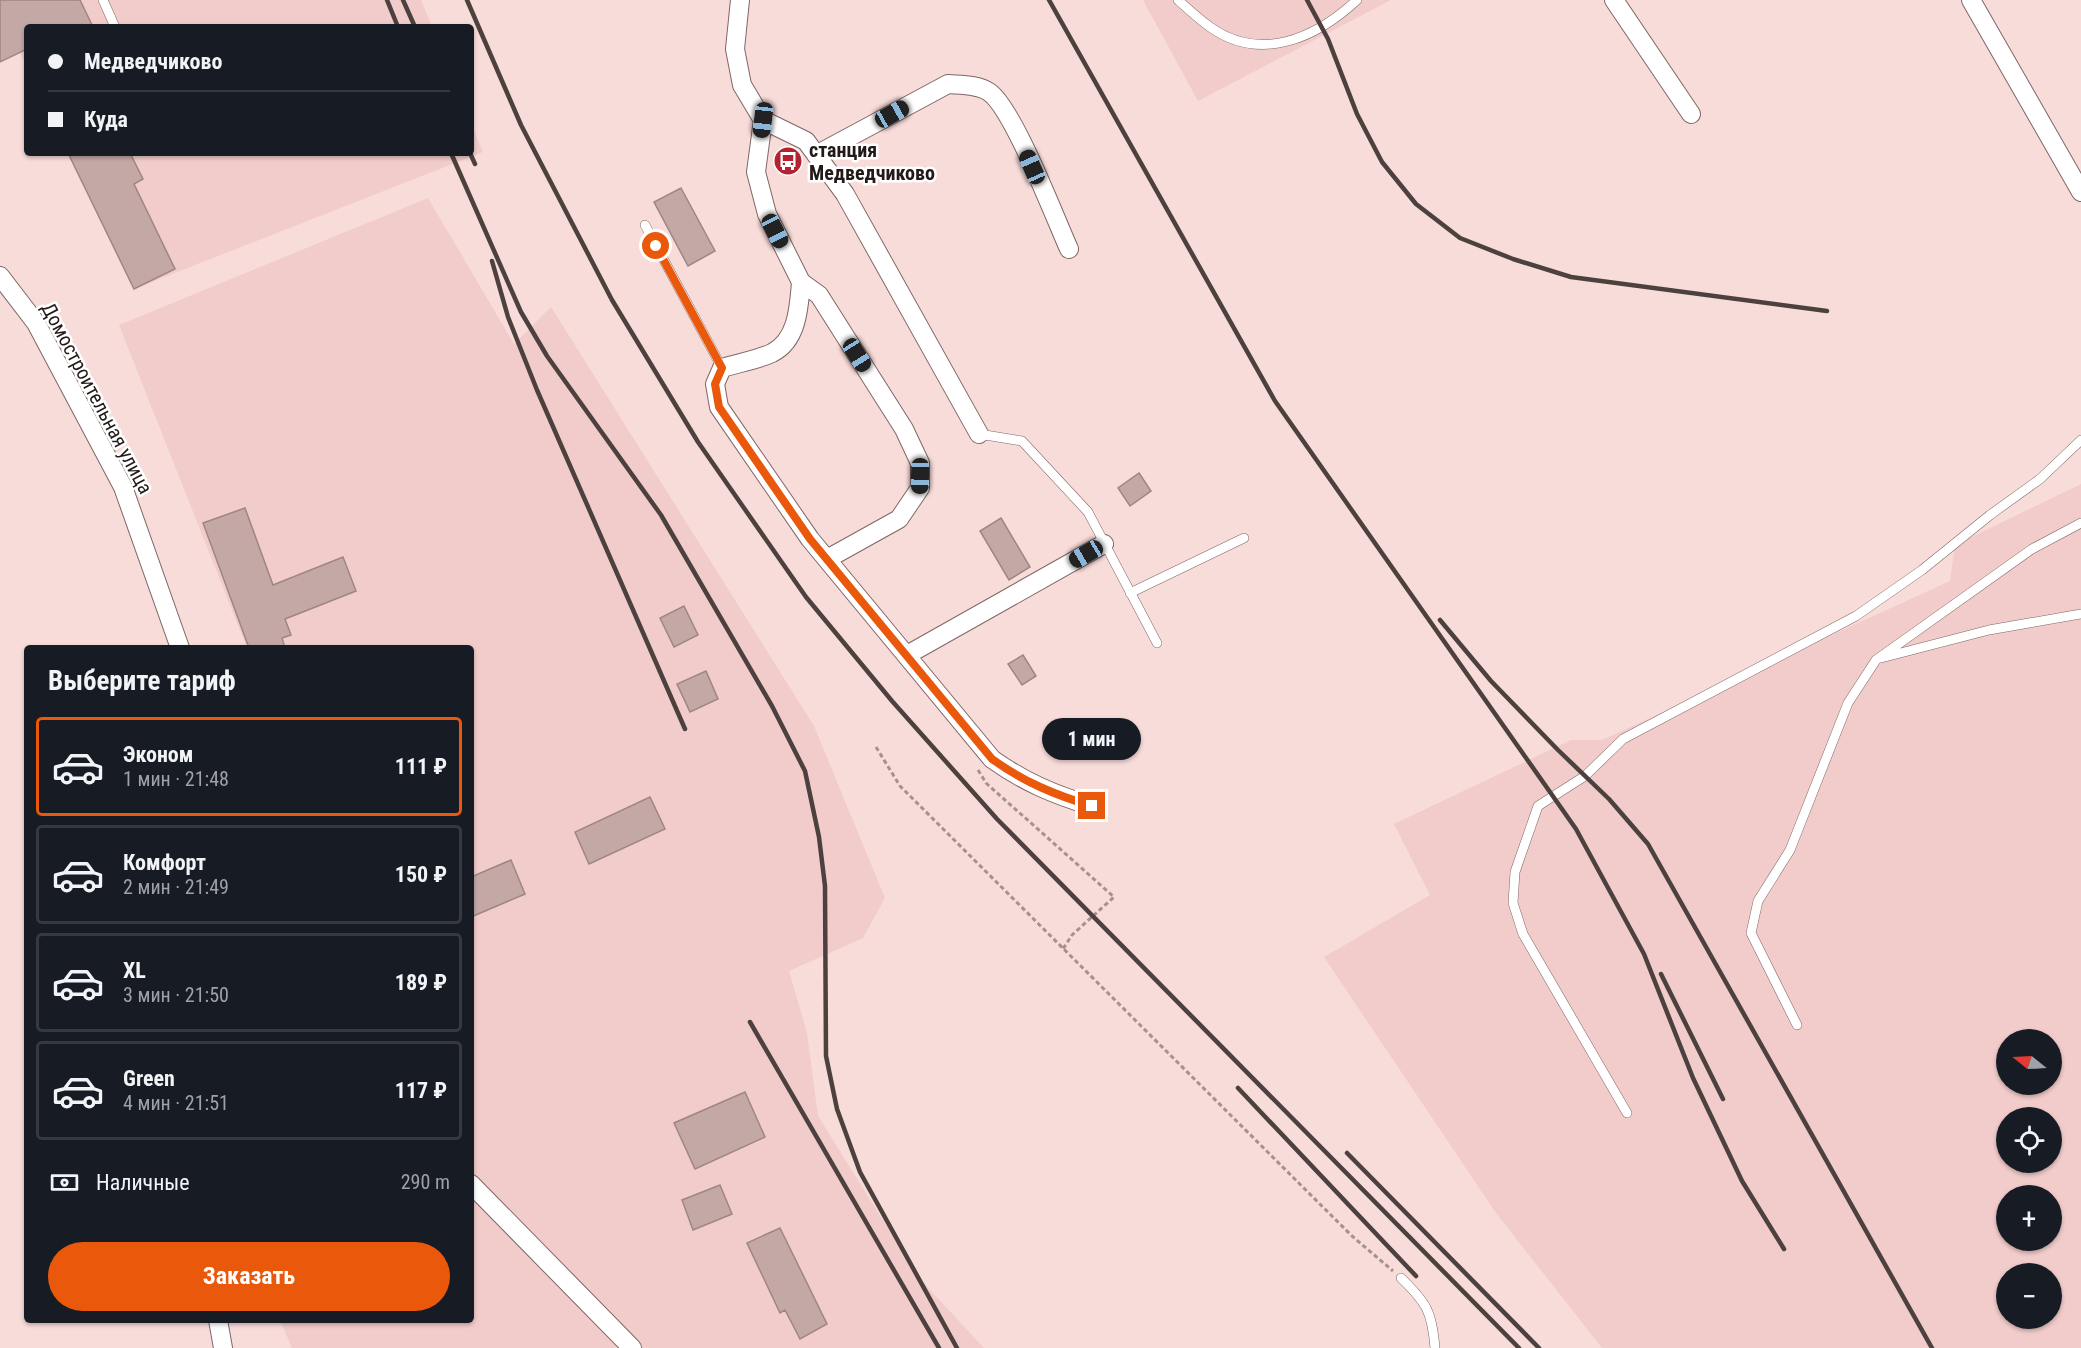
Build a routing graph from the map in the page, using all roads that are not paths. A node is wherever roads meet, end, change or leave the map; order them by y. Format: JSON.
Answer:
{"nodes":[{"id":1,"x":103,"y":0,"type":"edge"},
{"id":2,"x":740,"y":0,"type":"edge"},
{"id":3,"x":1178,"y":0,"type":"edge"},
{"id":4,"x":1357,"y":0,"type":"edge"},
{"id":5,"x":1614,"y":0,"type":"edge"},
{"id":6,"x":1971,"y":0,"type":"edge"},
{"id":7,"x":114,"y":24,"type":"edge"},
{"id":8,"x":1691,"y":114,"type":"dead end"},
{"id":9,"x":763,"y":120,"type":"junction"},
{"id":10,"x":816,"y":155,"type":"junction"},
{"id":11,"x":2081,"y":192,"type":"edge"},
{"id":12,"x":645,"y":225,"type":"dead end"},
{"id":13,"x":1069,"y":249,"type":"dead end"},
{"id":14,"x":0,"y":276,"type":"edge"},
{"id":15,"x":801,"y":282,"type":"junction"},
{"id":16,"x":722,"y":368,"type":"junction"},
{"id":17,"x":979,"y":434,"type":"joint"},
{"id":18,"x":2081,"y":440,"type":"edge"},
{"id":19,"x":2081,"y":523,"type":"edge"},
{"id":20,"x":1244,"y":538,"type":"dead end"},
{"id":21,"x":1104,"y":544,"type":"junction"},
{"id":22,"x":827,"y":559,"type":"junction"},
{"id":23,"x":1130,"y":593,"type":"junction"},
{"id":24,"x":2081,"y":614,"type":"edge"},
{"id":25,"x":1157,"y":643,"type":"dead end"},
{"id":26,"x":179,"y":645,"type":"edge"},
{"id":27,"x":906,"y":655,"type":"junction"},
{"id":28,"x":1876,"y":660,"type":"junction"},
{"id":29,"x":1092,"y":806,"type":"dead end"},
{"id":30,"x":1797,"y":1025,"type":"dead end"},
{"id":31,"x":1627,"y":1113,"type":"dead end"},
{"id":32,"x":474,"y":1187,"type":"edge"},
{"id":33,"x":1401,"y":1278,"type":"road end"},
{"id":34,"x":219,"y":1323,"type":"edge"},
{"id":35,"x":223,"y":1348,"type":"edge"},
{"id":36,"x":632,"y":1348,"type":"edge"},
{"id":37,"x":1435,"y":1348,"type":"edge"}],
"edges":[{"from":1,"to":7,"type":"lane"},
{"from":2,"to":9,"type":"street"},
{"from":3,"to":4,"type":"lane"},
{"from":5,"to":8,"type":"street"},
{"from":6,"to":11,"type":"street"},
{"from":9,"to":10,"type":"street"},
{"from":9,"to":15,"type":"street"},
{"from":10,"to":13,"type":"street"},
{"from":10,"to":17,"type":"street"},
{"from":12,"to":16,"type":"lane"},
{"from":14,"to":26,"type":"street","name":"Домостроительная улица"},
{"from":15,"to":16,"type":"street"},
{"from":15,"to":22,"type":"street"},
{"from":16,"to":22,"type":"street"},
{"from":17,"to":21,"type":"lane"},
{"from":18,"to":31,"type":"lane"},
{"from":19,"to":28,"type":"lane"},
{"from":20,"to":23,"type":"lane"},
{"from":21,"to":23,"type":"lane"},
{"from":21,"to":27,"type":"street"},
{"from":22,"to":27,"type":"street"},
{"from":23,"to":25,"type":"lane"},
{"from":24,"to":28,"type":"lane"},
{"from":27,"to":29,"type":"street"},
{"from":28,"to":30,"type":"lane"},
{"from":32,"to":36,"type":"street"},
{"from":33,"to":37,"type":"lane"},
{"from":34,"to":35,"type":"street"}]}
